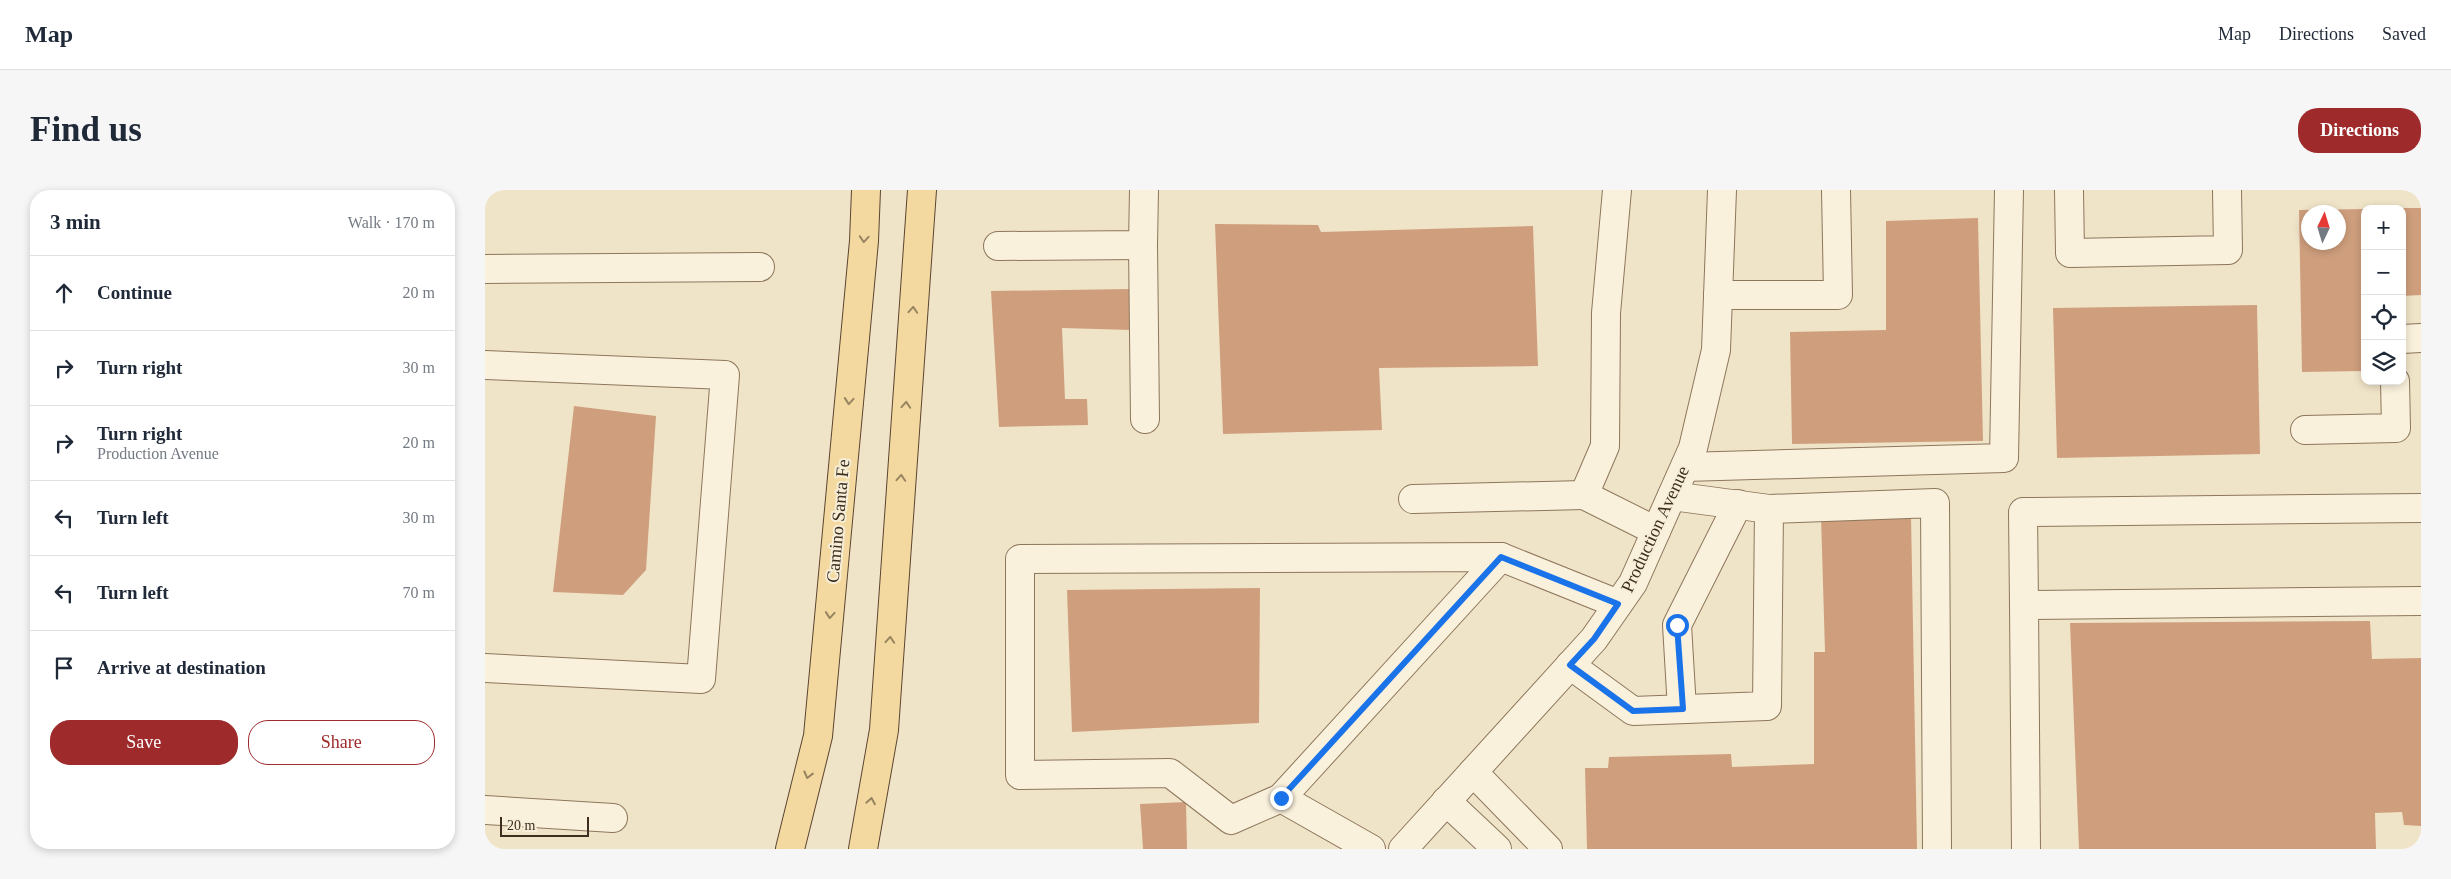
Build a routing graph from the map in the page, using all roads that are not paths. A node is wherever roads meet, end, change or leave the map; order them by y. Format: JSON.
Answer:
{"nodes":[{"id":1,"x":866,"y":190,"type":"edge"},
{"id":2,"x":922,"y":190,"type":"edge"},
{"id":3,"x":1144,"y":190,"type":"edge"},
{"id":4,"x":1617,"y":190,"type":"edge"},
{"id":5,"x":1722,"y":190,"type":"edge"},
{"id":6,"x":1836,"y":190,"type":"edge"},
{"id":7,"x":2009,"y":190,"type":"edge"},
{"id":8,"x":2069,"y":190,"type":"edge"},
{"id":9,"x":2227,"y":190,"type":"edge"},
{"id":10,"x":998,"y":246,"type":"dead end"},
{"id":11,"x":1143,"y":246,"type":"junction"},
{"id":12,"x":760,"y":267,"type":"dead end"},
{"id":13,"x":485,"y":269,"type":"edge"},
{"id":14,"x":1718,"y":296,"type":"junction"},
{"id":15,"x":2421,"y":338,"type":"edge"},
{"id":16,"x":2406,"y":339,"type":"edge"},
{"id":17,"x":485,"y":365,"type":"edge"},
{"id":18,"x":2395,"y":385,"type":"edge"},
{"id":19,"x":1145,"y":419,"type":"dead end"},
{"id":20,"x":2305,"y":430,"type":"dead end"},
{"id":21,"x":1685,"y":467,"type":"junction"},
{"id":22,"x":1584,"y":495,"type":"junction"},
{"id":23,"x":1672,"y":496,"type":"junction"},
{"id":24,"x":1413,"y":499,"type":"dead end"},
{"id":25,"x":1738,"y":504,"type":"junction"},
{"id":26,"x":2421,"y":508,"type":"edge"},
{"id":27,"x":1769,"y":509,"type":"junction"},
{"id":28,"x":1656,"y":531,"type":"junction"},
{"id":29,"x":1501,"y":557,"type":"junction"},
{"id":30,"x":2421,"y":601,"type":"edge"},
{"id":31,"x":1618,"y":604,"type":"junction"},
{"id":32,"x":2024,"y":605,"type":"junction"},
{"id":33,"x":1570,"y":665,"type":"junction"},
{"id":34,"x":485,"y":668,"type":"edge"},
{"id":35,"x":1683,"y":709,"type":"junction"},
{"id":36,"x":1473,"y":772,"type":"junction"},
{"id":37,"x":1281,"y":798,"type":"junction"},
{"id":38,"x":1446,"y":801,"type":"junction"},
{"id":39,"x":485,"y":810,"type":"edge"},
{"id":40,"x":613,"y":818,"type":"dead end"},
{"id":41,"x":790,"y":849,"type":"edge"},
{"id":42,"x":863,"y":849,"type":"edge"},
{"id":43,"x":1371,"y":849,"type":"edge"},
{"id":44,"x":1403,"y":849,"type":"edge"},
{"id":45,"x":1497,"y":849,"type":"edge"},
{"id":46,"x":1548,"y":849,"type":"edge"},
{"id":47,"x":1937,"y":849,"type":"edge"},
{"id":48,"x":2026,"y":849,"type":"edge"}],
"edges":[{"from":1,"to":41,"type":"main road","name":"Camino Santa Fe","one_way":true},
{"from":42,"to":2,"type":"main road","one_way":true},
{"from":3,"to":11,"type":"street"},
{"from":4,"to":22,"type":"street"},
{"from":5,"to":14,"type":"street","name":"Production Avenue"},
{"from":6,"to":14,"type":"street"},
{"from":7,"to":21,"type":"street"},
{"from":8,"to":9,"type":"street"},
{"from":10,"to":11,"type":"street"},
{"from":11,"to":19,"type":"street"},
{"from":12,"to":13,"type":"street"},
{"from":14,"to":21,"type":"street","name":"Production Avenue"},
{"from":15,"to":16,"type":"street"},
{"from":17,"to":34,"type":"street"},
{"from":18,"to":20,"type":"street"},
{"from":21,"to":23,"type":"street","name":"Production Avenue"},
{"from":22,"to":24,"type":"street"},
{"from":22,"to":28,"type":"street"},
{"from":23,"to":25,"type":"street"},
{"from":23,"to":28,"type":"street","name":"Production Avenue"},
{"from":25,"to":27,"type":"street"},
{"from":25,"to":35,"type":"street"},
{"from":26,"to":32,"type":"street"},
{"from":27,"to":35,"type":"street"},
{"from":27,"to":47,"type":"street"},
{"from":28,"to":31,"type":"street","name":"Production Avenue"},
{"from":29,"to":31,"type":"street"},
{"from":29,"to":37,"type":"street"},
{"from":29,"to":37,"type":"street"},
{"from":30,"to":32,"type":"street"},
{"from":31,"to":33,"type":"street","name":"Production Avenue"},
{"from":32,"to":48,"type":"street"},
{"from":33,"to":35,"type":"street"},
{"from":33,"to":36,"type":"street","name":"Production Avenue"},
{"from":36,"to":38,"type":"street","name":"Production Avenue"},
{"from":36,"to":46,"type":"street"},
{"from":37,"to":43,"type":"street"},
{"from":38,"to":44,"type":"street","name":"Production Avenue"},
{"from":38,"to":45,"type":"street"},
{"from":39,"to":40,"type":"street"}]}
